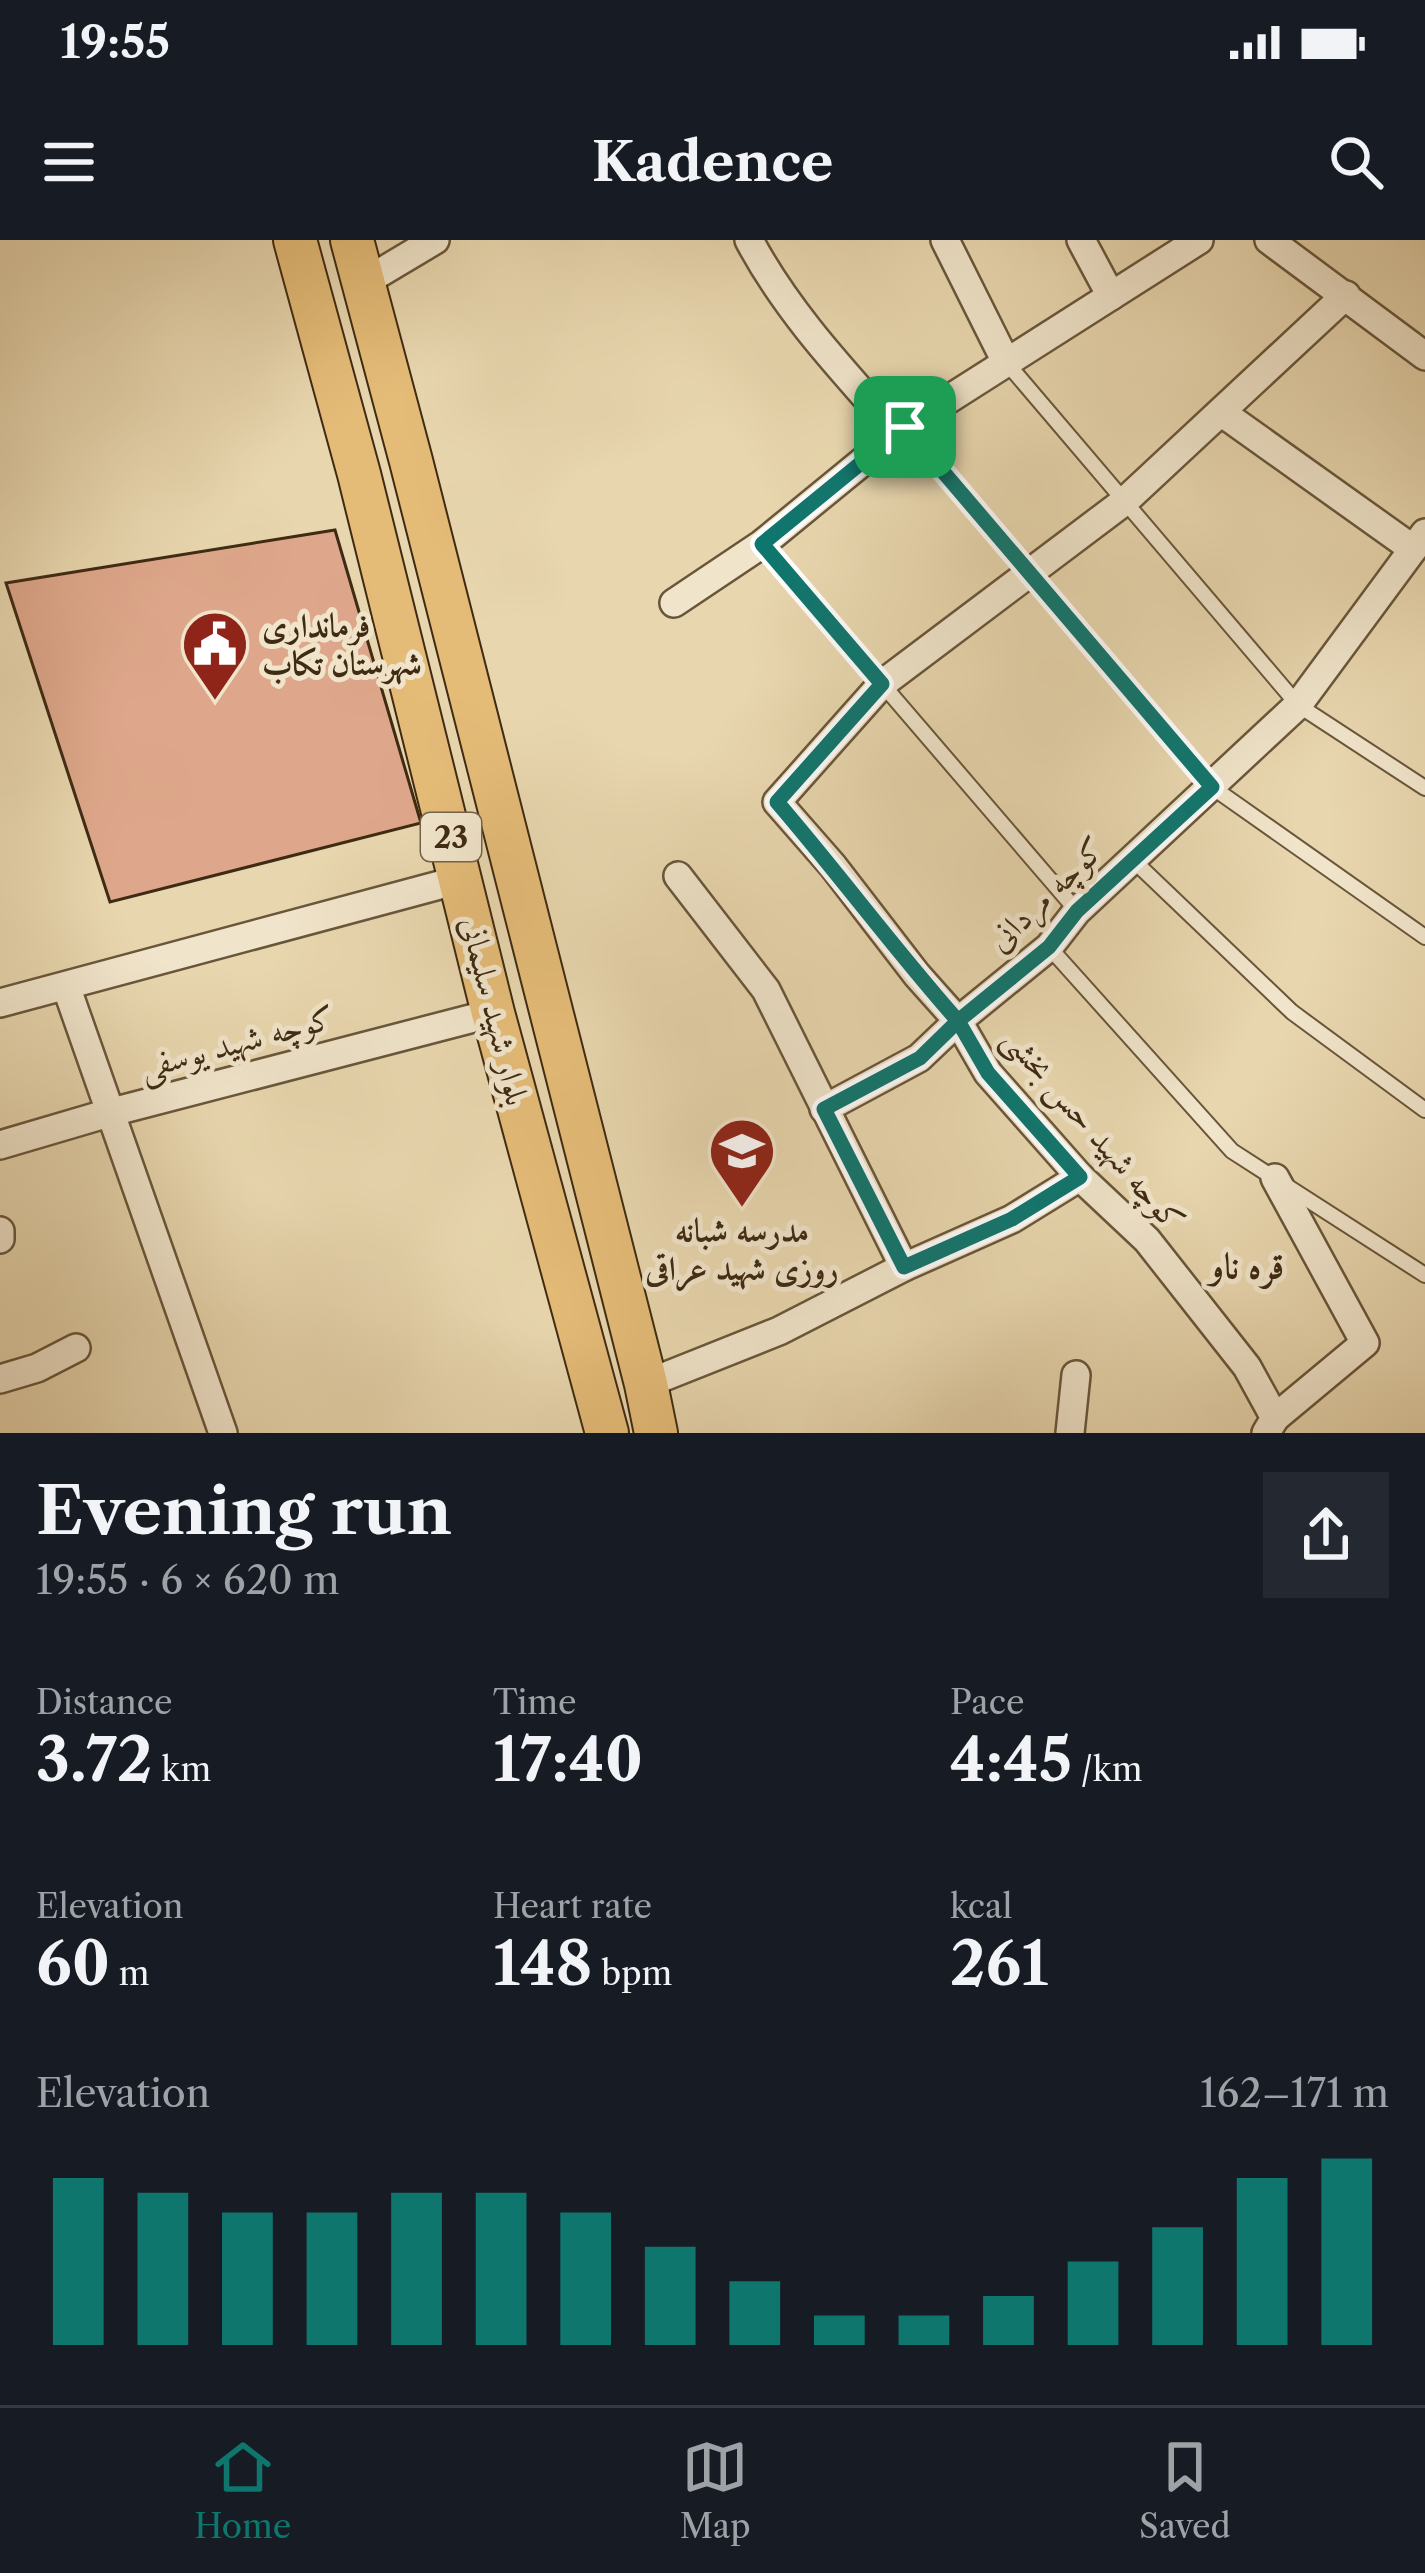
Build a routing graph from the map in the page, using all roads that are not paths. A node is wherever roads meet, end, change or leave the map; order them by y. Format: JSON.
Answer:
{"nodes":[{"id":1,"x":295,"y":240,"type":"edge"},
{"id":2,"x":352,"y":240,"type":"edge"},
{"id":3,"x":435,"y":240,"type":"edge"},
{"id":4,"x":749,"y":240,"type":"edge"},
{"id":5,"x":946,"y":240,"type":"edge"},
{"id":6,"x":1081,"y":240,"type":"edge"},
{"id":7,"x":1199,"y":240,"type":"edge"},
{"id":8,"x":1269,"y":240,"type":"edge"},
{"id":9,"x":363,"y":283,"type":"junction"},
{"id":10,"x":1346,"y":295,"type":"junction"},
{"id":11,"x":1111,"y":296,"type":"junction"},
{"id":12,"x":1425,"y":356,"type":"edge"},
{"id":13,"x":1006,"y":362,"type":"junction"},
{"id":14,"x":1220,"y":412,"type":"junction"},
{"id":15,"x":901,"y":430,"type":"junction"},
{"id":16,"x":411,"y":460,"type":"junction"},
{"id":17,"x":359,"y":474,"type":"junction"},
{"id":18,"x":1125,"y":501,"type":"junction"},
{"id":19,"x":762,"y":544,"type":"junction"},
{"id":20,"x":1413,"y":550,"type":"edge"},
{"id":21,"x":1029,"y":572,"type":"junction"},
{"id":22,"x":1425,"y":584,"type":"edge"},
{"id":23,"x":674,"y":603,"type":"dead end"},
{"id":24,"x":882,"y":684,"type":"junction"},
{"id":25,"x":1298,"y":706,"type":"junction"},
{"id":26,"x":1212,"y":787,"type":"junction"},
{"id":27,"x":1425,"y":788,"type":"edge"},
{"id":28,"x":1133,"y":860,"type":"junction"},
{"id":29,"x":678,"y":875,"type":"dead end"},
{"id":30,"x":461,"y":879,"type":"junction"},
{"id":31,"x":1077,"y":911,"type":"junction"},
{"id":32,"x":1425,"y":937,"type":"edge"},
{"id":33,"x":1049,"y":947,"type":"junction"},
{"id":34,"x":66,"y":986,"type":"junction"},
{"id":35,"x":0,"y":1003,"type":"edge"},
{"id":36,"x":493,"y":1013,"type":"junction"},
{"id":37,"x":958,"y":1021,"type":"junction"},
{"id":38,"x":824,"y":1109,"type":"junction"},
{"id":39,"x":1425,"y":1109,"type":"edge"},
{"id":40,"x":112,"y":1112,"type":"junction"},
{"id":41,"x":0,"y":1145,"type":"edge"},
{"id":42,"x":1080,"y":1177,"type":"junction"},
{"id":43,"x":1275,"y":1178,"type":"junction"},
{"id":44,"x":904,"y":1267,"type":"junction"},
{"id":45,"x":1425,"y":1275,"type":"edge"},
{"id":46,"x":76,"y":1348,"type":"dead end"},
{"id":47,"x":1076,"y":1375,"type":"dead end"},
{"id":48,"x":0,"y":1379,"type":"edge"},
{"id":49,"x":646,"y":1384,"type":"junction"},
{"id":50,"x":1271,"y":1426,"type":"edge"},
{"id":51,"x":224,"y":1433,"type":"edge"},
{"id":52,"x":607,"y":1433,"type":"edge"},
{"id":53,"x":656,"y":1433,"type":"edge"},
{"id":54,"x":1070,"y":1433,"type":"edge"}],
"edges":[{"from":1,"to":17,"type":"main road","name":"بلوار شهید سلیمانی","number":"23"},
{"from":2,"to":9,"type":"main road","name":"بلوار شهید سلیمانی","number":"23"},
{"from":3,"to":9,"type":"street"},
{"from":4,"to":15,"type":"street"},
{"from":5,"to":13,"type":"street"},
{"from":6,"to":11,"type":"street"},
{"from":7,"to":11,"type":"street"},
{"from":8,"to":10,"type":"street"},
{"from":9,"to":16,"type":"main road","name":"بلوار شهید سلیمانی","number":"23"},
{"from":10,"to":12,"type":"street"},
{"from":10,"to":14,"type":"street","name":"کوچه شهید حس بخشی"},
{"from":11,"to":13,"type":"street"},
{"from":13,"to":15,"type":"street"},
{"from":13,"to":18,"type":"lane"},
{"from":14,"to":18,"type":"street","name":"کوچه شهید حس بخشی"},
{"from":14,"to":20,"type":"street"},
{"from":15,"to":19,"type":"street"},
{"from":15,"to":21,"type":"lane"},
{"from":16,"to":17,"type":"main road"},
{"from":16,"to":49,"type":"main road","name":"بلوار شهید سلیمانی","number":"23"},
{"from":17,"to":30,"type":"main road","name":"بلوار شهید سلیمانی","number":"23"},
{"from":18,"to":21,"type":"street","name":"کوچه شهید حس بخشی"},
{"from":18,"to":25,"type":"lane"},
{"from":19,"to":23,"type":"street"},
{"from":19,"to":24,"type":"lane"},
{"from":20,"to":22,"type":"street"},
{"from":20,"to":25,"type":"street","name":"کوچه مردانی"},
{"from":21,"to":24,"type":"street","name":"کوچه شهید حس بخشی"},
{"from":21,"to":26,"type":"lane"},
{"from":24,"to":31,"type":"lane"},
{"from":24,"to":37,"type":"street","name":"کوچه شهید حس بخشی"},
{"from":25,"to":26,"type":"street","name":"کوچه مردانی"},
{"from":25,"to":27,"type":"lane"},
{"from":26,"to":28,"type":"street","name":"کوچه مردانی"},
{"from":26,"to":32,"type":"lane"},
{"from":28,"to":31,"type":"street","name":"کوچه مردانی"},
{"from":28,"to":39,"type":"lane"},
{"from":29,"to":38,"type":"street"},
{"from":30,"to":34,"type":"street"},
{"from":30,"to":36,"type":"main road","name":"بلوار شهید سلیمانی","number":"23"},
{"from":31,"to":33,"type":"street","name":"کوچه مردانی"},
{"from":33,"to":37,"type":"street","name":"کوچه مردانی"},
{"from":33,"to":43,"type":"lane"},
{"from":34,"to":35,"type":"street"},
{"from":34,"to":40,"type":"street"},
{"from":36,"to":40,"type":"street","name":"کوچه شهید یوسفی"},
{"from":36,"to":52,"type":"main road","name":"بلوار شهید سلیمانی","number":"23"},
{"from":37,"to":38,"type":"street","name":"کوچه مردانی"},
{"from":37,"to":42,"type":"street","name":"کوچه شهید حس بخشی"},
{"from":38,"to":44,"type":"street"},
{"from":40,"to":41,"type":"street","name":"کوچه شهید یوسفی"},
{"from":40,"to":51,"type":"street"},
{"from":42,"to":44,"type":"street"},
{"from":42,"to":50,"type":"street","name":"کوچه شهید حس بخشی"},
{"from":43,"to":45,"type":"lane"},
{"from":43,"to":50,"type":"street"},
{"from":44,"to":49,"type":"street"},
{"from":46,"to":48,"type":"street"},
{"from":47,"to":54,"type":"street"},
{"from":49,"to":53,"type":"main road","name":"بلوار شهید سلیمانی","number":"23"}]}
